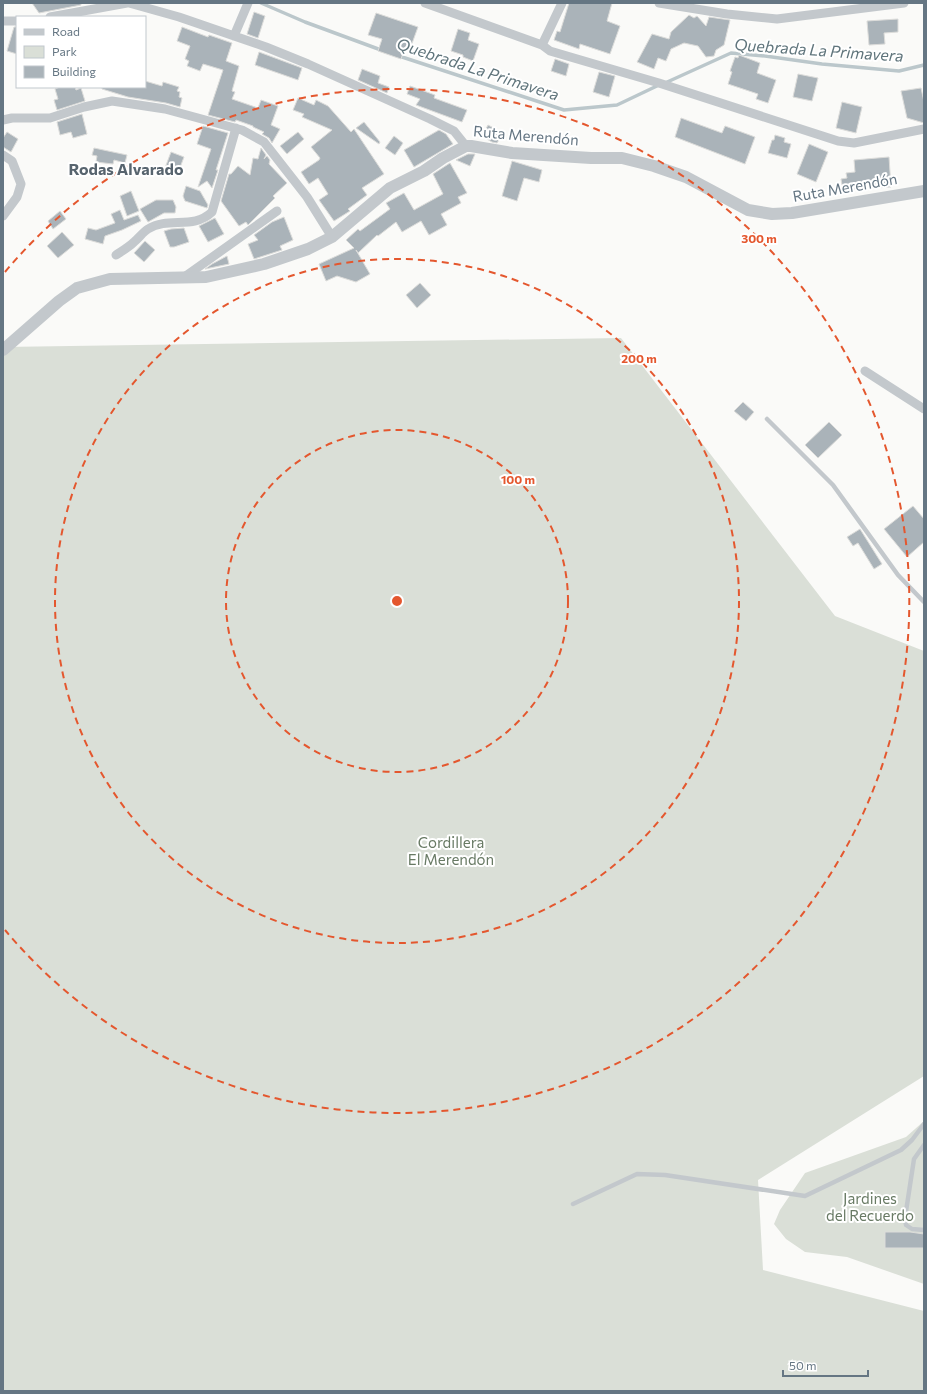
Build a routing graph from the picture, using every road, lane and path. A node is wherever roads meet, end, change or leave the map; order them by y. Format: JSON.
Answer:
{"nodes":[{"id":1,"x":128,"y":3,"type":"edge"},
{"id":2,"x":248,"y":3,"type":"edge"},
{"id":3,"x":425,"y":3,"type":"edge"},
{"id":4,"x":562,"y":3,"type":"edge"},
{"id":5,"x":659,"y":3,"type":"edge"},
{"id":6,"x":904,"y":3,"type":"edge"},
{"id":7,"x":56,"y":16,"type":"edge"},
{"id":8,"x":3,"y":21,"type":"edge"},
{"id":9,"x":16,"y":21,"type":"edge"},
{"id":10,"x":234,"y":36,"type":"junction"},
{"id":11,"x":542,"y":45,"type":"junction"},
{"id":12,"x":3,"y":120,"type":"edge"},
{"id":13,"x":236,"y":128,"type":"junction"},
{"id":14,"x":924,"y":129,"type":"edge"},
{"id":15,"x":466,"y":146,"type":"junction"},
{"id":16,"x":3,"y":154,"type":"edge"},
{"id":17,"x":924,"y":190,"type":"edge"},
{"id":18,"x":277,"y":211,"type":"dead end"},
{"id":19,"x":3,"y":216,"type":"edge"},
{"id":20,"x":332,"y":237,"type":"junction"},
{"id":21,"x":116,"y":255,"type":"dead end"},
{"id":22,"x":183,"y":278,"type":"junction"},
{"id":23,"x":3,"y":350,"type":"edge"},
{"id":24,"x":865,"y":371,"type":"dead end"},
{"id":25,"x":924,"y":409,"type":"edge"},
{"id":26,"x":767,"y":419,"type":"dead end"},
{"id":27,"x":924,"y":602,"type":"edge"},
{"id":28,"x":924,"y":1124,"type":"edge"},
{"id":29,"x":924,"y":1145,"type":"edge"},
{"id":30,"x":573,"y":1204,"type":"dead end"},
{"id":31,"x":924,"y":1230,"type":"edge"}],
"edges":[{"from":1,"to":7,"type":"street"},
{"from":1,"to":10,"type":"street"},
{"from":2,"to":10,"type":"street"},
{"from":3,"to":11,"type":"street"},
{"from":4,"to":11,"type":"street"},
{"from":5,"to":6,"type":"street"},
{"from":8,"to":9,"type":"street"},
{"from":10,"to":15,"type":"street"},
{"from":11,"to":14,"type":"street"},
{"from":12,"to":13,"type":"street"},
{"from":13,"to":20,"type":"street"},
{"from":13,"to":21,"type":"street"},
{"from":15,"to":17,"type":"street","name":"Ruta Merendón"},
{"from":15,"to":20,"type":"street","name":"Ruta Merendón"},
{"from":16,"to":19,"type":"street"},
{"from":18,"to":22,"type":"street"},
{"from":20,"to":22,"type":"street","name":"Ruta Merendón"},
{"from":22,"to":23,"type":"street","name":"Ruta Merendón"},
{"from":24,"to":25,"type":"street"},
{"from":26,"to":27,"type":"lane"},
{"from":28,"to":30,"type":"lane"},
{"from":29,"to":31,"type":"lane"}]}
